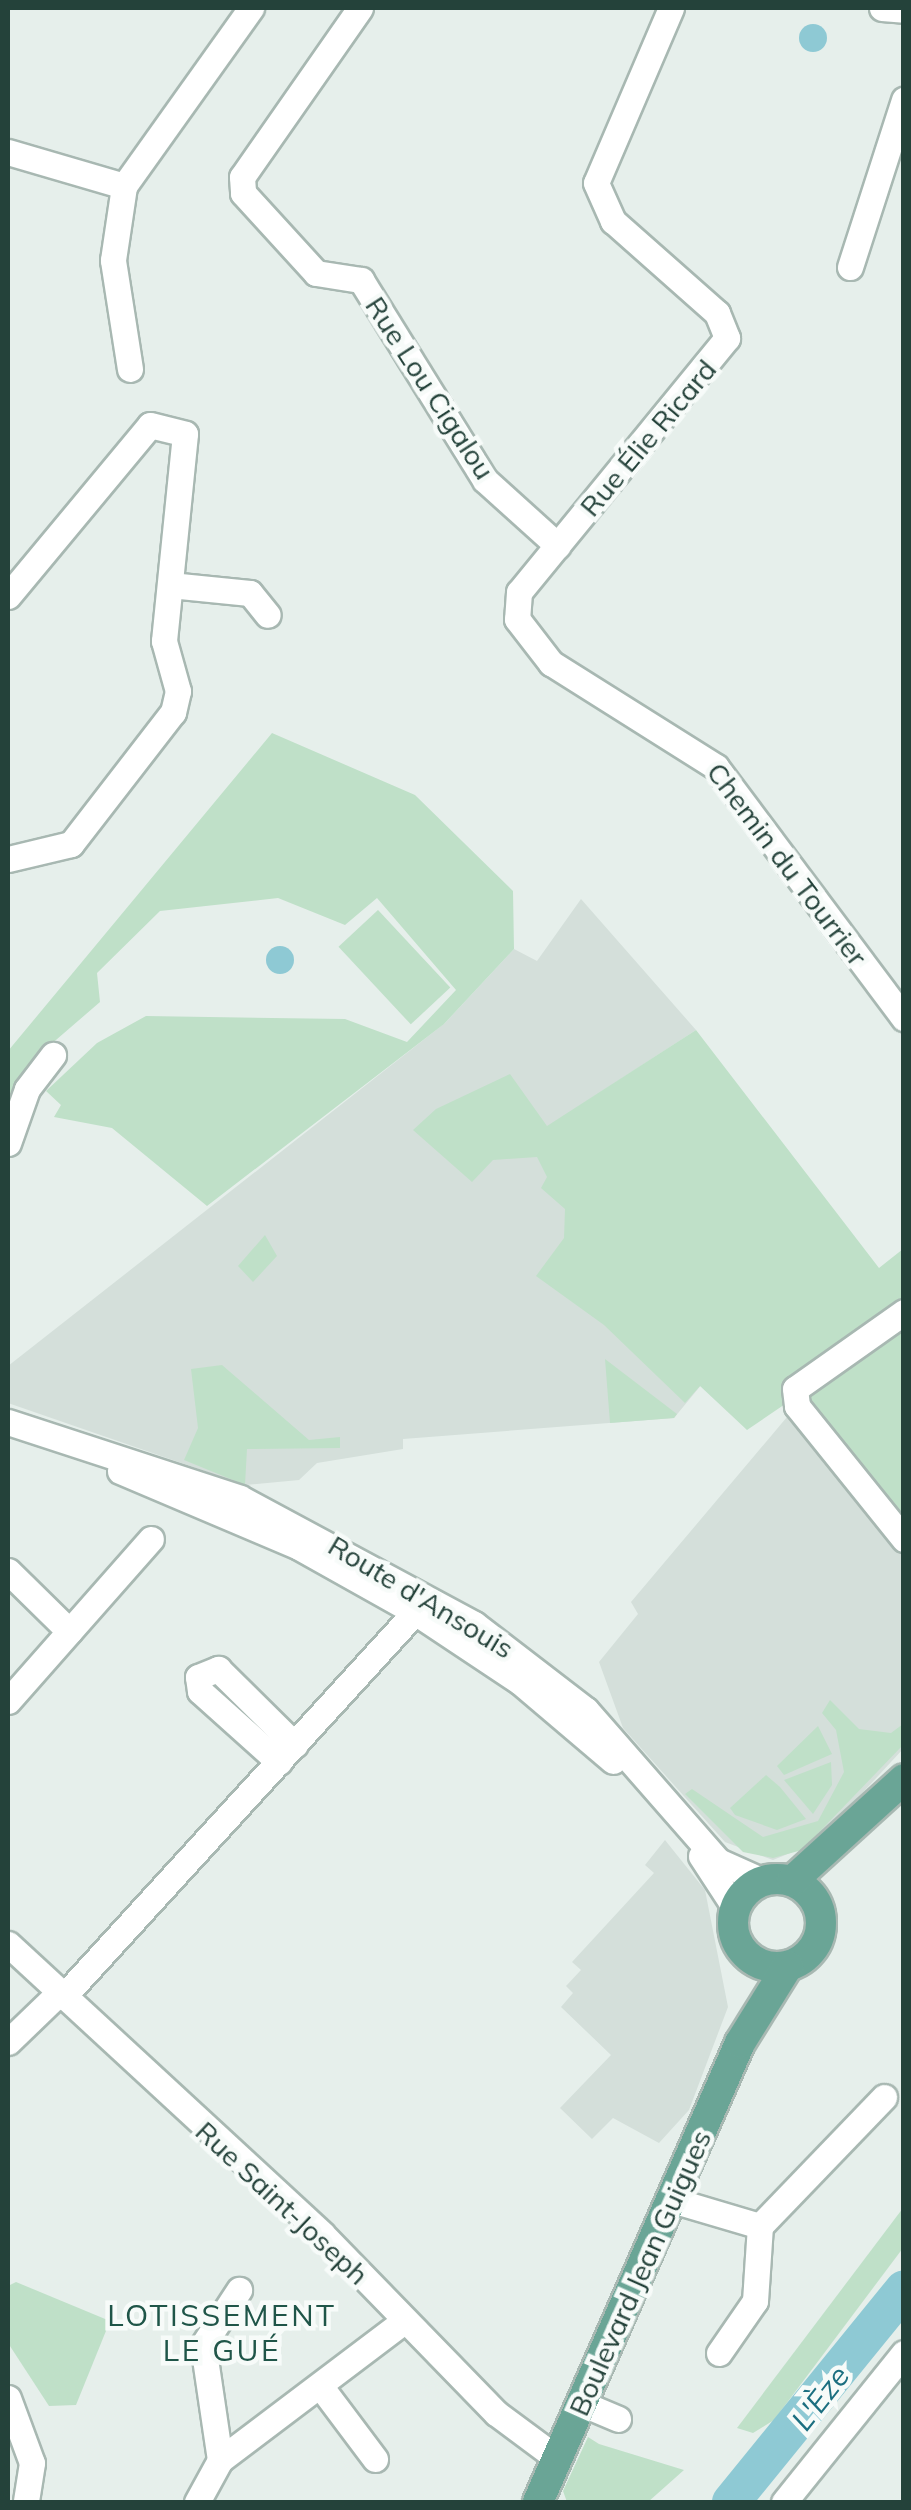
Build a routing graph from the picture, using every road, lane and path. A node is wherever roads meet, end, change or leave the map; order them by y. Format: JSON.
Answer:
{"nodes":[{"id":1,"x":360,"y":8,"type":"edge"},
{"id":2,"x":670,"y":8,"type":"edge"},
{"id":3,"x":882,"y":8,"type":"edge"},
{"id":4,"x":904,"y":10,"type":"edge"},
{"id":5,"x":239,"y":12,"type":"edge"},
{"id":6,"x":904,"y":100,"type":"edge"},
{"id":7,"x":8,"y":152,"type":"edge"},
{"id":8,"x":124,"y":186,"type":"junction"},
{"id":9,"x":850,"y":266,"type":"dead end"},
{"id":10,"x":130,"y":370,"type":"dead end"},
{"id":11,"x":558,"y":546,"type":"junction"},
{"id":12,"x":170,"y":585,"type":"junction"},
{"id":13,"x":8,"y":596,"type":"edge"},
{"id":14,"x":268,"y":615,"type":"dead end"},
{"id":15,"x":517,"y":619,"type":"joint"},
{"id":16,"x":8,"y":859,"type":"edge"},
{"id":17,"x":904,"y":1018,"type":"edge"},
{"id":18,"x":53,"y":1055,"type":"dead end"},
{"id":19,"x":8,"y":1142,"type":"edge"},
{"id":20,"x":904,"y":1312,"type":"edge"},
{"id":21,"x":8,"y":1422,"type":"edge"},
{"id":22,"x":8,"y":1430,"type":"edge"},
{"id":23,"x":302,"y":1538,"type":"junction"},
{"id":24,"x":151,"y":1539,"type":"dead end"},
{"id":25,"x":904,"y":1540,"type":"edge"},
{"id":26,"x":8,"y":1572,"type":"edge"},
{"id":27,"x":415,"y":1612,"type":"junction"},
{"id":28,"x":69,"y":1630,"type":"junction"},
{"id":29,"x":8,"y":1701,"type":"edge"},
{"id":30,"x":894,"y":1789,"type":"edge"},
{"id":31,"x":777,"y":1881,"type":"junction"},
{"id":32,"x":735,"y":1908,"type":"junction"},
{"id":33,"x":821,"y":1916,"type":"junction"},
{"id":34,"x":8,"y":1944,"type":"edge"},
{"id":35,"x":744,"y":1953,"type":"junction"},
{"id":36,"x":788,"y":1966,"type":"junction"},
{"id":37,"x":61,"y":1995,"type":"junction"},
{"id":38,"x":8,"y":2042,"type":"edge"},
{"id":39,"x":740,"y":2044,"type":"junction"},
{"id":40,"x":884,"y":2097,"type":"dead end"},
{"id":41,"x":672,"y":2200,"type":"junction"},
{"id":42,"x":760,"y":2226,"type":"junction"},
{"id":43,"x":240,"y":2290,"type":"dead end"},
{"id":44,"x":404,"y":2321,"type":"junction"},
{"id":45,"x":719,"y":2353,"type":"dead end"},
{"id":46,"x":904,"y":2353,"type":"edge"},
{"id":47,"x":320,"y":2387,"type":"junction"},
{"id":48,"x":8,"y":2398,"type":"edge"},
{"id":49,"x":583,"y":2404,"type":"junction"},
{"id":50,"x":618,"y":2419,"type":"dead end"},
{"id":51,"x":375,"y":2458,"type":"dead end"},
{"id":52,"x":220,"y":2460,"type":"junction"},
{"id":53,"x":550,"y":2487,"type":"edge"},
{"id":54,"x":26,"y":2502,"type":"edge"},
{"id":55,"x":197,"y":2502,"type":"edge"},
{"id":56,"x":784,"y":2502,"type":"edge"}],
"edges":[{"from":1,"to":11,"type":"street","name":"Rue Lou Cigalou"},
{"from":2,"to":11,"type":"street","name":"Rue Élie Ricard"},
{"from":3,"to":4,"type":"street"},
{"from":5,"to":8,"type":"street"},
{"from":6,"to":9,"type":"street"},
{"from":7,"to":8,"type":"street"},
{"from":8,"to":10,"type":"street"},
{"from":11,"to":15,"type":"street","name":"Rue Élie Ricard"},
{"from":12,"to":13,"type":"street"},
{"from":12,"to":14,"type":"street"},
{"from":12,"to":16,"type":"street"},
{"from":15,"to":17,"type":"street","name":"Chemin du Tourrier"},
{"from":18,"to":19,"type":"street"},
{"from":20,"to":25,"type":"street"},
{"from":21,"to":23,"type":"street","name":"Route d'Ansouis"},
{"from":22,"to":23,"type":"street","name":"Route d'Ansouis"},
{"from":23,"to":27,"type":"street","name":"Route d'Ansouis"},
{"from":23,"to":31,"type":"street","name":"Route d'Ansouis"},
{"from":24,"to":28,"type":"street"},
{"from":26,"to":28,"type":"street"},
{"from":27,"to":32,"type":"street","name":"Route d'Ansouis"},
{"from":27,"to":37,"type":"street"},
{"from":28,"to":29,"type":"street"},
{"from":30,"to":31,"type":"main road"},
{"from":30,"to":33,"type":"main road"},
{"from":31,"to":32,"type":"main road"},
{"from":31,"to":33,"type":"main road"},
{"from":32,"to":35,"type":"main road"},
{"from":33,"to":36,"type":"main road"},
{"from":34,"to":37,"type":"street","name":"Rue Saint-Joseph"},
{"from":35,"to":36,"type":"main road"},
{"from":35,"to":39,"type":"main road","name":"Boulevard Jean Guigues"},
{"from":36,"to":39,"type":"main road","name":"Boulevard Jean Guigues"},
{"from":37,"to":38,"type":"street"},
{"from":37,"to":44,"type":"street","name":"Rue Saint-Joseph"},
{"from":39,"to":41,"type":"main road","name":"Boulevard Jean Guigues"},
{"from":40,"to":42,"type":"street"},
{"from":41,"to":42,"type":"street"},
{"from":41,"to":49,"type":"main road","name":"Boulevard Jean Guigues"},
{"from":42,"to":45,"type":"street"},
{"from":43,"to":52,"type":"street"},
{"from":44,"to":47,"type":"street"},
{"from":44,"to":53,"type":"street","name":"Rue Saint-Joseph"},
{"from":46,"to":56,"type":"street"},
{"from":47,"to":51,"type":"street"},
{"from":47,"to":52,"type":"street"},
{"from":48,"to":54,"type":"street"},
{"from":49,"to":50,"type":"street"},
{"from":49,"to":53,"type":"main road","name":"Boulevard Jean Guigues"},
{"from":52,"to":55,"type":"street"}]}
